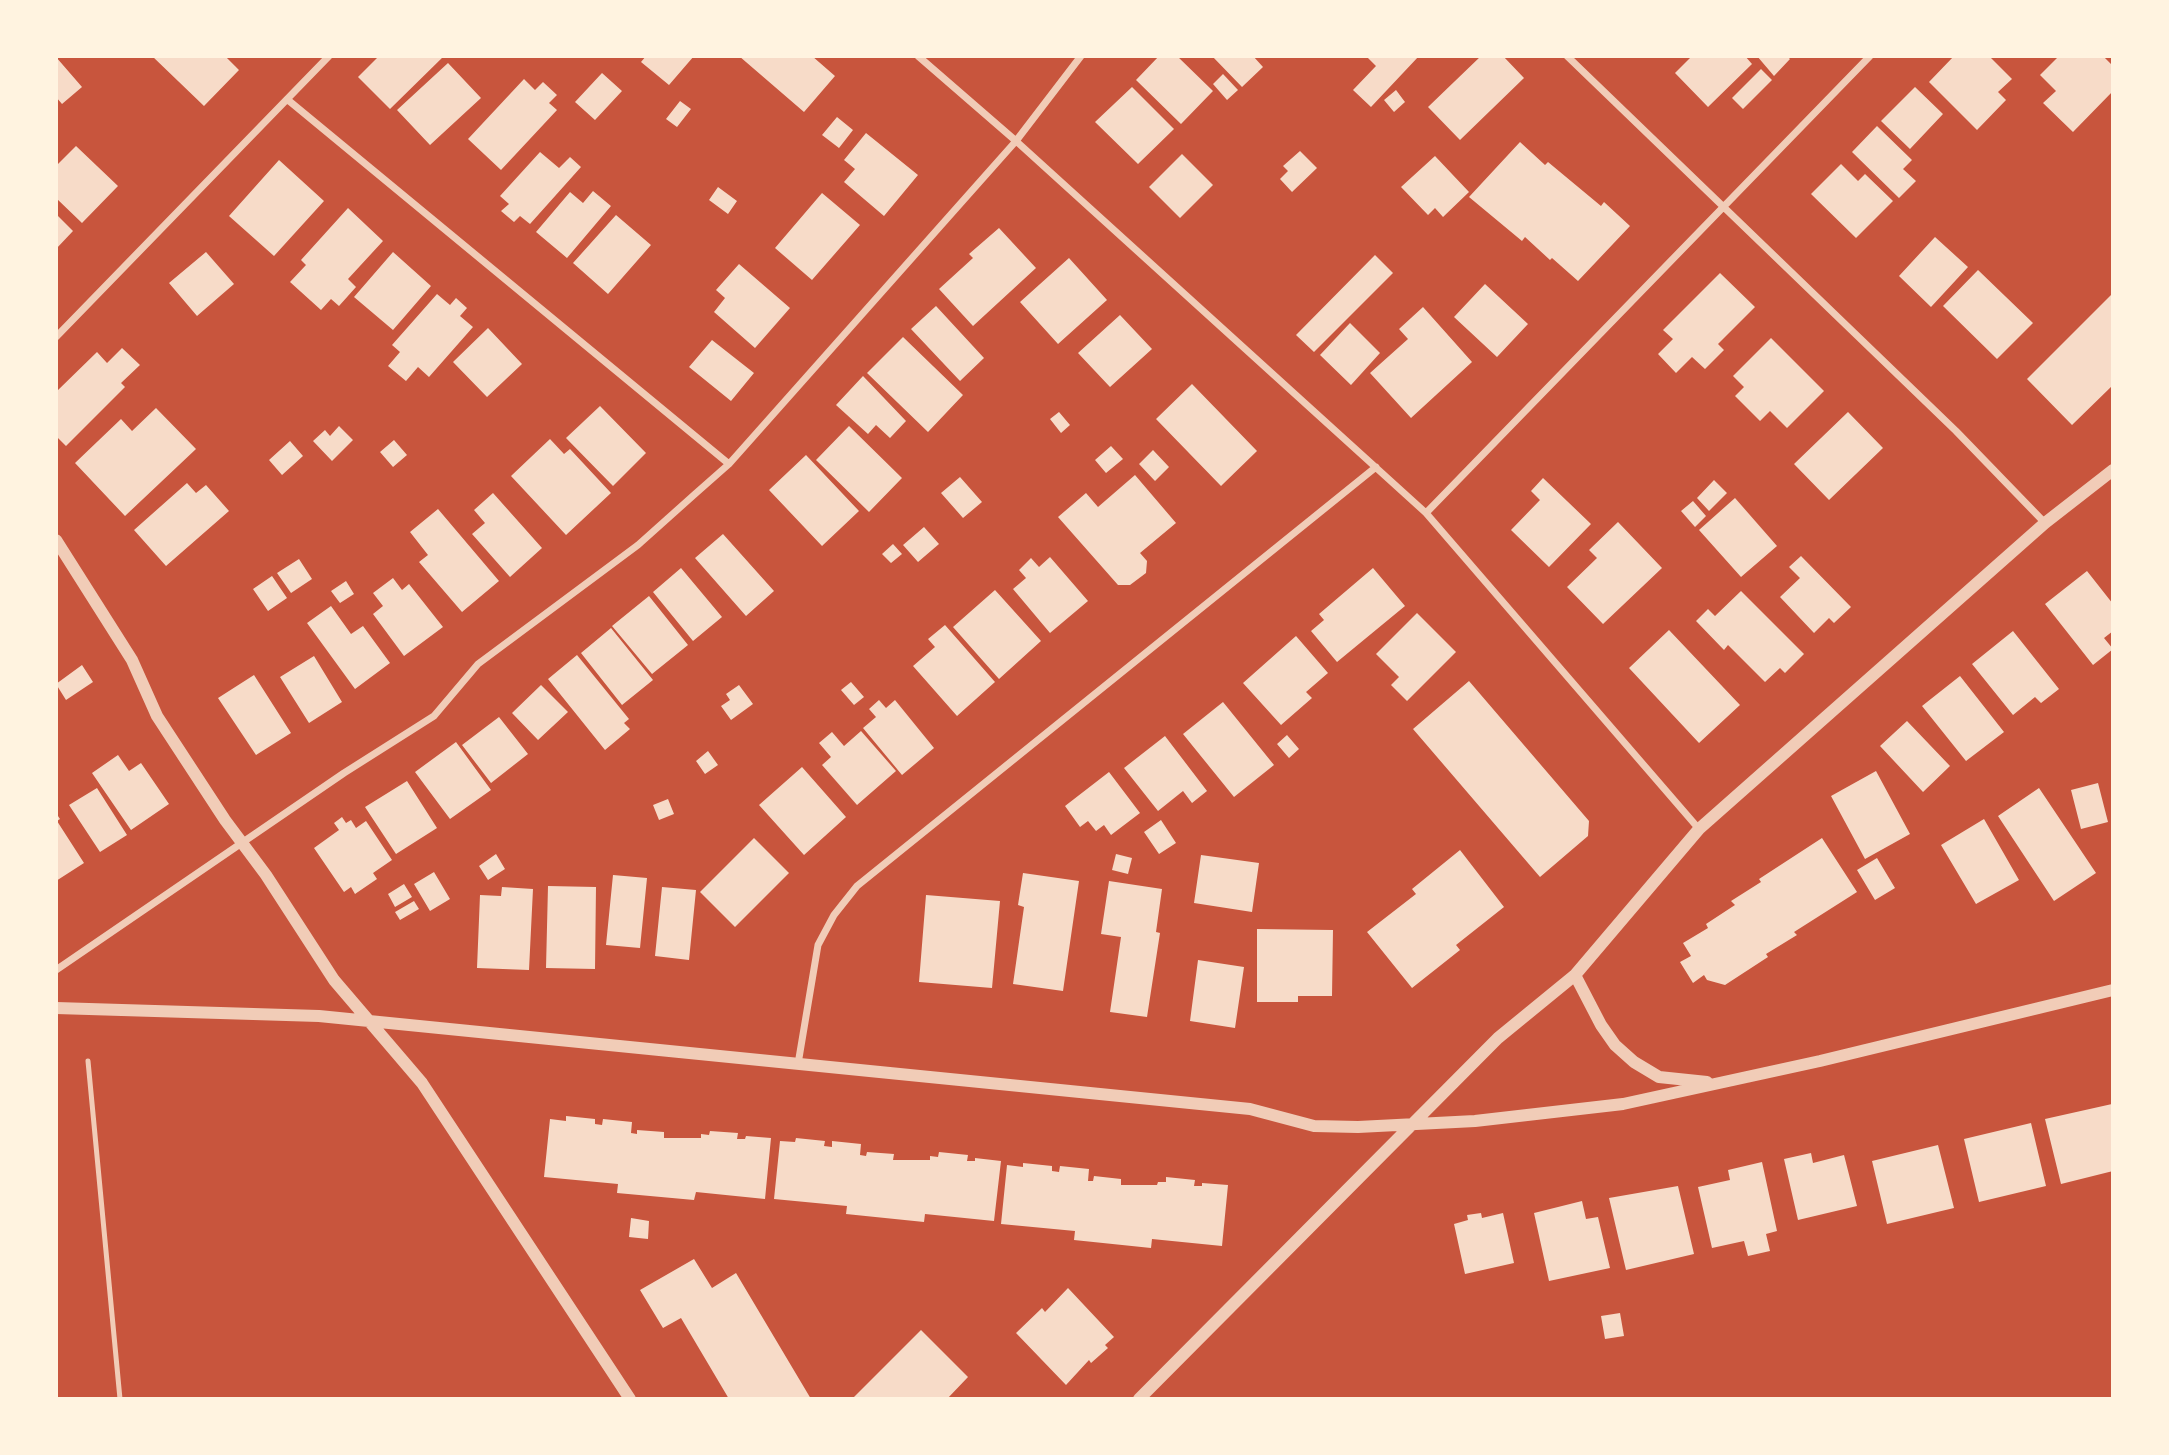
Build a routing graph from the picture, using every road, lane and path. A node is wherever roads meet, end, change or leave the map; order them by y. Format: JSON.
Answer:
{"nodes":[{"id":1,"x":328,"y":56,"type":"edge"},
{"id":2,"x":918,"y":56,"type":"edge"},
{"id":3,"x":1081,"y":56,"type":"edge"},
{"id":4,"x":1567,"y":56,"type":"edge"},
{"id":5,"x":1870,"y":56,"type":"edge"},
{"id":6,"x":288,"y":100,"type":"junction"},
{"id":7,"x":1016,"y":141,"type":"junction"},
{"id":8,"x":1726,"y":207,"type":"junction"},
{"id":9,"x":56,"y":337,"type":"edge"},
{"id":10,"x":729,"y":464,"type":"junction"},
{"id":11,"x":1376,"y":467,"type":"junction"},
{"id":12,"x":2113,"y":470,"type":"edge"},
{"id":13,"x":1426,"y":513,"type":"junction"},
{"id":14,"x":2045,"y":523,"type":"junction"},
{"id":15,"x":56,"y":540,"type":"edge"},
{"id":16,"x":1699,"y":829,"type":"junction"},
{"id":17,"x":243,"y":844,"type":"junction"},
{"id":18,"x":56,"y":970,"type":"edge"},
{"id":19,"x":1575,"y":975,"type":"junction"},
{"id":20,"x":2113,"y":990,"type":"edge"},
{"id":21,"x":56,"y":1008,"type":"edge"},
{"id":22,"x":368,"y":1022,"type":"junction"},
{"id":23,"x":88,"y":1061,"type":"dead end"},
{"id":24,"x":797,"y":1065,"type":"junction"},
{"id":25,"x":1718,"y":1084,"type":"junction"},
{"id":26,"x":1411,"y":1124,"type":"junction"},
{"id":27,"x":120,"y":1399,"type":"edge"},
{"id":28,"x":630,"y":1399,"type":"edge"},
{"id":29,"x":1139,"y":1399,"type":"edge"}],
"edges":[{"from":1,"to":6,"type":"street"},
{"from":2,"to":7,"type":"street"},
{"from":3,"to":7,"type":"street"},
{"from":4,"to":8,"type":"street"},
{"from":5,"to":8,"type":"street"},
{"from":6,"to":9,"type":"street"},
{"from":6,"to":10,"type":"street"},
{"from":7,"to":10,"type":"street"},
{"from":7,"to":11,"type":"street"},
{"from":8,"to":13,"type":"street"},
{"from":8,"to":14,"type":"street"},
{"from":10,"to":17,"type":"street"},
{"from":11,"to":13,"type":"street"},
{"from":11,"to":24,"type":"street"},
{"from":12,"to":14,"type":"street"},
{"from":13,"to":16,"type":"street"},
{"from":14,"to":16,"type":"street"},
{"from":15,"to":17,"type":"street"},
{"from":16,"to":19,"type":"street"},
{"from":17,"to":18,"type":"street"},
{"from":17,"to":22,"type":"street"},
{"from":19,"to":25,"type":"street"},
{"from":19,"to":26,"type":"street"},
{"from":20,"to":25,"type":"street"},
{"from":21,"to":22,"type":"street"},
{"from":22,"to":24,"type":"street"},
{"from":22,"to":28,"type":"street"},
{"from":23,"to":27,"type":"lane"},
{"from":24,"to":26,"type":"street"},
{"from":25,"to":26,"type":"street"},
{"from":26,"to":29,"type":"street"}]}
